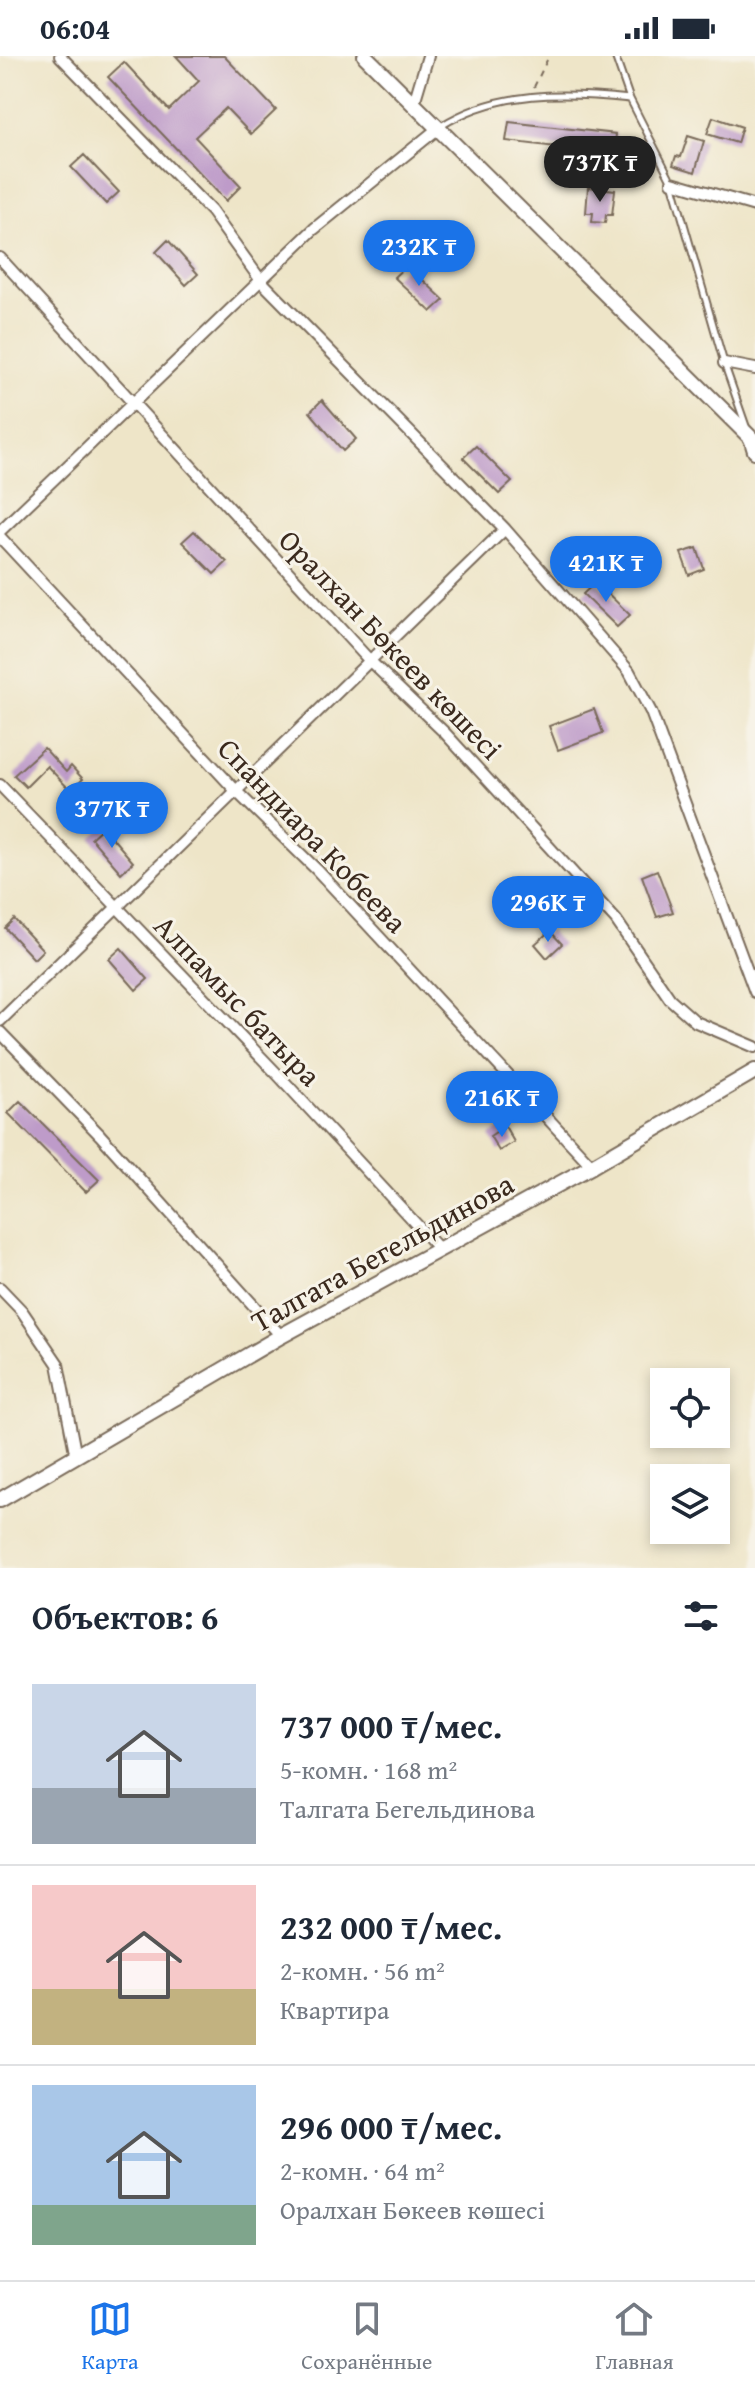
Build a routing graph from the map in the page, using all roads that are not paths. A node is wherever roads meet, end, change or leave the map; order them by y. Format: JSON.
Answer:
{"nodes":[{"id":1,"x":60,"y":56,"type":"edge"},
{"id":2,"x":365,"y":56,"type":"edge"},
{"id":3,"x":428,"y":56,"type":"edge"},
{"id":4,"x":615,"y":56,"type":"edge"},
{"id":5,"x":630,"y":99,"type":"junction"},
{"id":6,"x":413,"y":106,"type":"junction"},
{"id":7,"x":436,"y":130,"type":"junction"},
{"id":8,"x":672,"y":182,"type":"junction"},
{"id":9,"x":755,"y":206,"type":"edge"},
{"id":10,"x":0,"y":258,"type":"edge"},
{"id":11,"x":262,"y":282,"type":"junction"},
{"id":12,"x":724,"y":363,"type":"junction"},
{"id":13,"x":755,"y":369,"type":"edge"},
{"id":14,"x":132,"y":404,"type":"junction"},
{"id":15,"x":753,"y":444,"type":"edge"},
{"id":16,"x":505,"y":529,"type":"junction"},
{"id":17,"x":0,"y":534,"type":"edge"},
{"id":18,"x":371,"y":662,"type":"junction"},
{"id":19,"x":0,"y":785,"type":"edge"},
{"id":20,"x":238,"y":793,"type":"junction"},
{"id":21,"x":118,"y":909,"type":"junction"},
{"id":22,"x":755,"y":992,"type":"edge"},
{"id":23,"x":0,"y":1021,"type":"edge"},
{"id":24,"x":0,"y":1032,"type":"edge"},
{"id":25,"x":755,"y":1047,"type":"edge"},
{"id":26,"x":755,"y":1071,"type":"edge"},
{"id":27,"x":592,"y":1166,"type":"junction"},
{"id":28,"x":440,"y":1250,"type":"junction"},
{"id":29,"x":0,"y":1288,"type":"edge"},
{"id":30,"x":281,"y":1336,"type":"junction"},
{"id":31,"x":76,"y":1457,"type":"junction"},
{"id":32,"x":0,"y":1500,"type":"edge"}],
"edges":[{"from":1,"to":11,"type":"street"},
{"from":2,"to":6,"type":"street"},
{"from":3,"to":6,"type":"street"},
{"from":4,"to":5,"type":"lane"},
{"from":5,"to":7,"type":"lane"},
{"from":5,"to":8,"type":"lane"},
{"from":6,"to":7,"type":"street"},
{"from":7,"to":11,"type":"street"},
{"from":7,"to":15,"type":"street"},
{"from":8,"to":9,"type":"street"},
{"from":8,"to":12,"type":"lane"},
{"from":10,"to":14,"type":"street","name":"Оралхан Бөкеев көшесі"},
{"from":11,"to":14,"type":"street"},
{"from":11,"to":16,"type":"street"},
{"from":12,"to":13,"type":"street"},
{"from":12,"to":15,"type":"lane"},
{"from":14,"to":17,"type":"street"},
{"from":14,"to":18,"type":"street","name":"Оралхан Бөкеев көшесі"},
{"from":16,"to":18,"type":"street"},
{"from":16,"to":22,"type":"street"},
{"from":17,"to":20,"type":"street","name":"Спандиара Кобеева"},
{"from":18,"to":20,"type":"street"},
{"from":18,"to":25,"type":"street","name":"Оралхан Бөкеев көшесі"},
{"from":19,"to":21,"type":"street","name":"Алпамыс батыра"},
{"from":20,"to":21,"type":"street"},
{"from":20,"to":27,"type":"street","name":"Спандиара Кобеева"},
{"from":21,"to":23,"type":"street"},
{"from":21,"to":28,"type":"street","name":"Алпамыс батыра"},
{"from":24,"to":30,"type":"street"},
{"from":26,"to":27,"type":"street","name":"Талгата Бегельдинова"},
{"from":27,"to":28,"type":"street","name":"Талгата Бегельдинова"},
{"from":28,"to":30,"type":"street","name":"Талгата Бегельдинова"},
{"from":29,"to":31,"type":"street"},
{"from":30,"to":31,"type":"street","name":"Талгата Бегельдинова"},
{"from":31,"to":32,"type":"street","name":"Талгата Бегельдинова"}]}
